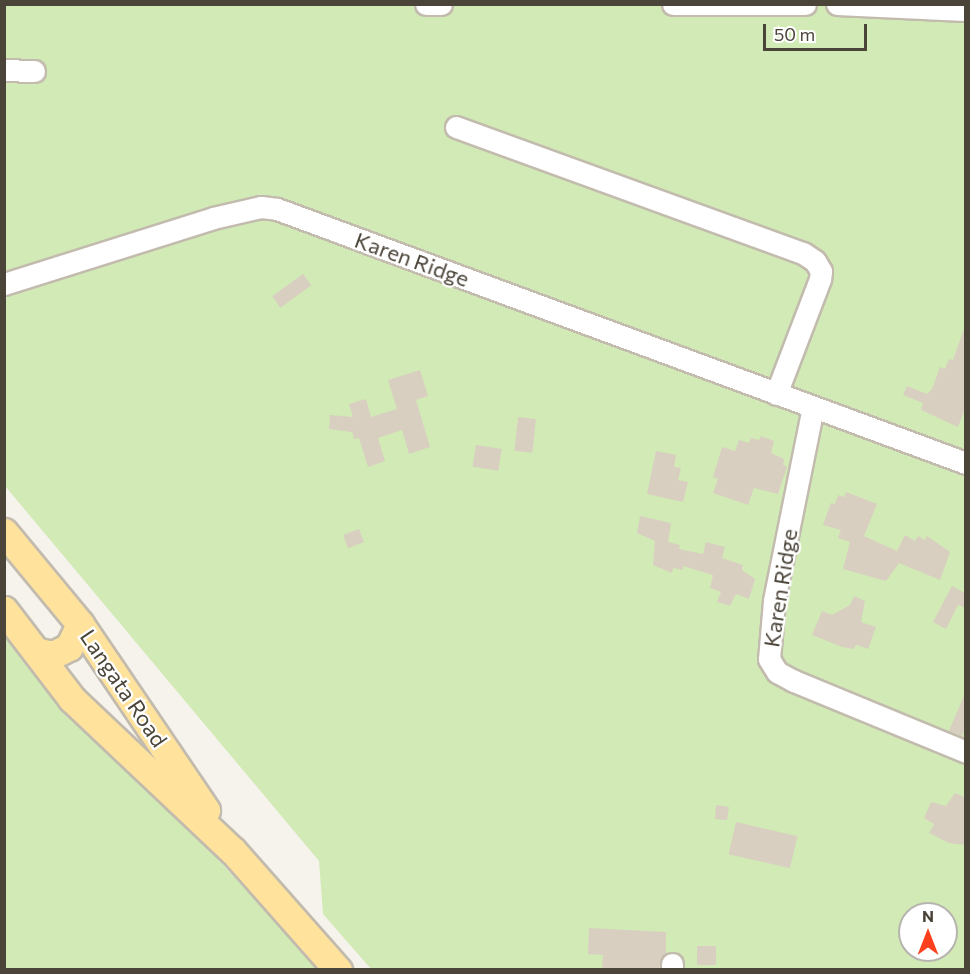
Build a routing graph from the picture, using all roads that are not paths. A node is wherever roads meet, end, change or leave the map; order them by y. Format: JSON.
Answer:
{"nodes":[{"id":1,"x":426,"y":4,"type":"edge"},
{"id":2,"x":441,"y":4,"type":"edge"},
{"id":3,"x":673,"y":4,"type":"edge"},
{"id":4,"x":805,"y":4,"type":"edge"},
{"id":5,"x":837,"y":4,"type":"edge"},
{"id":6,"x":966,"y":10,"type":"edge"},
{"id":7,"x":4,"y":70,"type":"edge"},
{"id":8,"x":34,"y":71,"type":"dead end"},
{"id":9,"x":456,"y":127,"type":"dead end"},
{"id":10,"x":4,"y":284,"type":"edge"},
{"id":11,"x":776,"y":394,"type":"junction"},
{"id":12,"x":813,"y":407,"type":"junction"},
{"id":13,"x":966,"y":463,"type":"edge"},
{"id":14,"x":4,"y":532,"type":"edge"},
{"id":15,"x":4,"y":610,"type":"edge"},
{"id":16,"x":80,"y":624,"type":"junction"},
{"id":17,"x":39,"y":652,"type":"junction"},
{"id":18,"x":966,"y":752,"type":"edge"},
{"id":19,"x":234,"y":851,"type":"junction"},
{"id":20,"x":338,"y":969,"type":"edge"}],
"edges":[{"from":1,"to":2,"type":"street"},
{"from":3,"to":4,"type":"street"},
{"from":5,"to":6,"type":"street"},
{"from":7,"to":8,"type":"street"},
{"from":9,"to":11,"type":"street"},
{"from":10,"to":11,"type":"street","name":"Karen Ridge"},
{"from":11,"to":12,"type":"street","name":"Karen Ridge"},
{"from":12,"to":13,"type":"street","name":"Karen Ridge"},
{"from":12,"to":18,"type":"street","name":"Karen Ridge"},
{"from":14,"to":16,"type":"main road","name":"Langata Road"},
{"from":15,"to":17,"type":"main road","name":"Langata Road"},
{"from":16,"to":17,"type":"main road"},
{"from":16,"to":19,"type":"main road","name":"Langata Road"},
{"from":17,"to":19,"type":"main road","name":"Langata Road"},
{"from":19,"to":20,"type":"main road","name":"Langata Road"}]}
